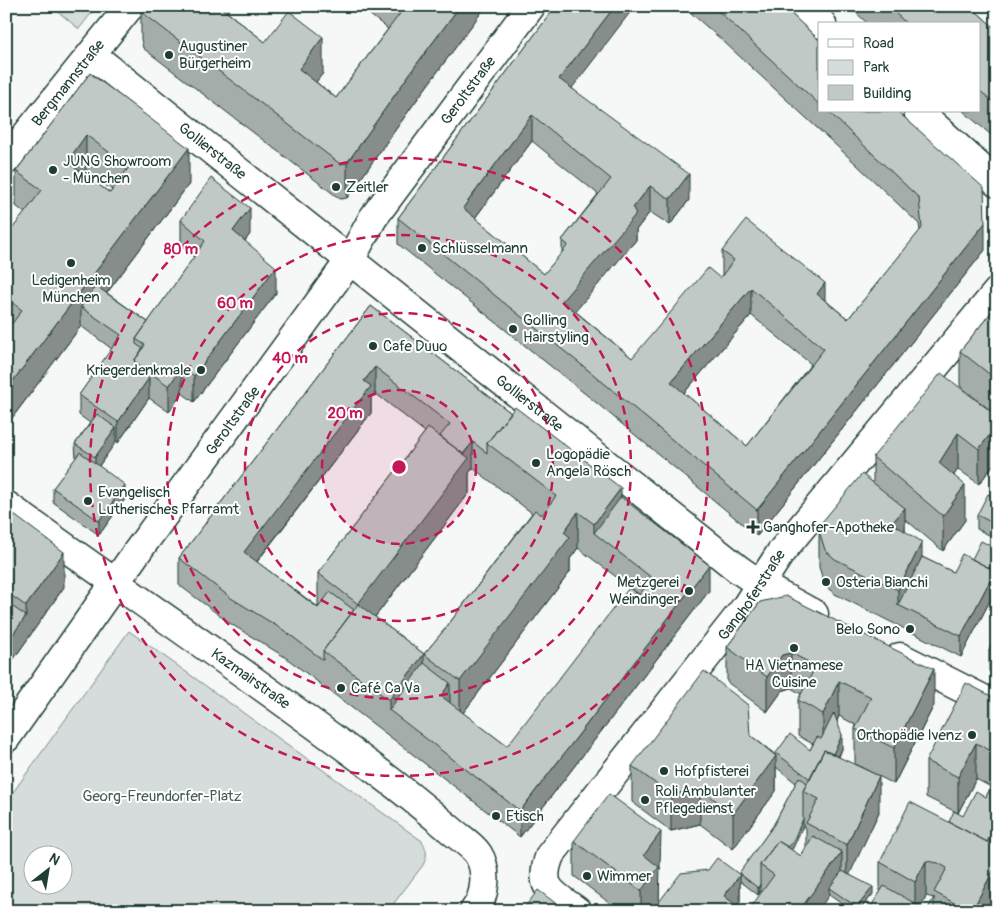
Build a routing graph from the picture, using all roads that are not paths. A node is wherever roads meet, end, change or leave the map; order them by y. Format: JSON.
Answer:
{"nodes":[{"id":1,"x":130,"y":6,"type":"edge"},
{"id":2,"x":531,"y":6,"type":"edge"},
{"id":3,"x":803,"y":6,"type":"edge"},
{"id":4,"x":820,"y":22,"type":"edge"},
{"id":5,"x":92,"y":55,"type":"junction"},
{"id":6,"x":919,"y":112,"type":"edge"},
{"id":7,"x":6,"y":160,"type":"edge"},
{"id":8,"x":997,"y":183,"type":"edge"},
{"id":9,"x":350,"y":260,"type":"junction"},
{"id":10,"x":997,"y":292,"type":"edge"},
{"id":11,"x":6,"y":505,"type":"edge"},
{"id":12,"x":114,"y":583,"type":"junction"},
{"id":13,"x":760,"y":584,"type":"junction"},
{"id":14,"x":839,"y":627,"type":"edge"},
{"id":15,"x":874,"y":645,"type":"edge"},
{"id":16,"x":997,"y":706,"type":"edge"},
{"id":17,"x":6,"y":738,"type":"edge"},
{"id":18,"x":474,"y":911,"type":"edge"},
{"id":19,"x":577,"y":911,"type":"edge"}],
"edges":[{"from":1,"to":5,"type":"street","name":"Bergmannstraße"},
{"from":2,"to":9,"type":"street","name":"Geroltstraße"},
{"from":3,"to":4,"type":"street"},
{"from":5,"to":7,"type":"street","name":"Bergmannstraße"},
{"from":5,"to":9,"type":"street","name":"Gollierstraße"},
{"from":6,"to":8,"type":"street"},
{"from":9,"to":12,"type":"street","name":"Geroltstraße"},
{"from":9,"to":13,"type":"street","name":"Gollierstraße"},
{"from":10,"to":13,"type":"street","name":"Ganghoferstraße"},
{"from":11,"to":12,"type":"street","name":"Kazmairstraße"},
{"from":12,"to":17,"type":"street","name":"Geroltstraße"},
{"from":12,"to":18,"type":"street","name":"Kazmairstraße"},
{"from":13,"to":14,"type":"street","name":"Gollierstraße"},
{"from":13,"to":19,"type":"street","name":"Ganghoferstraße"},
{"from":15,"to":16,"type":"street"}]}
